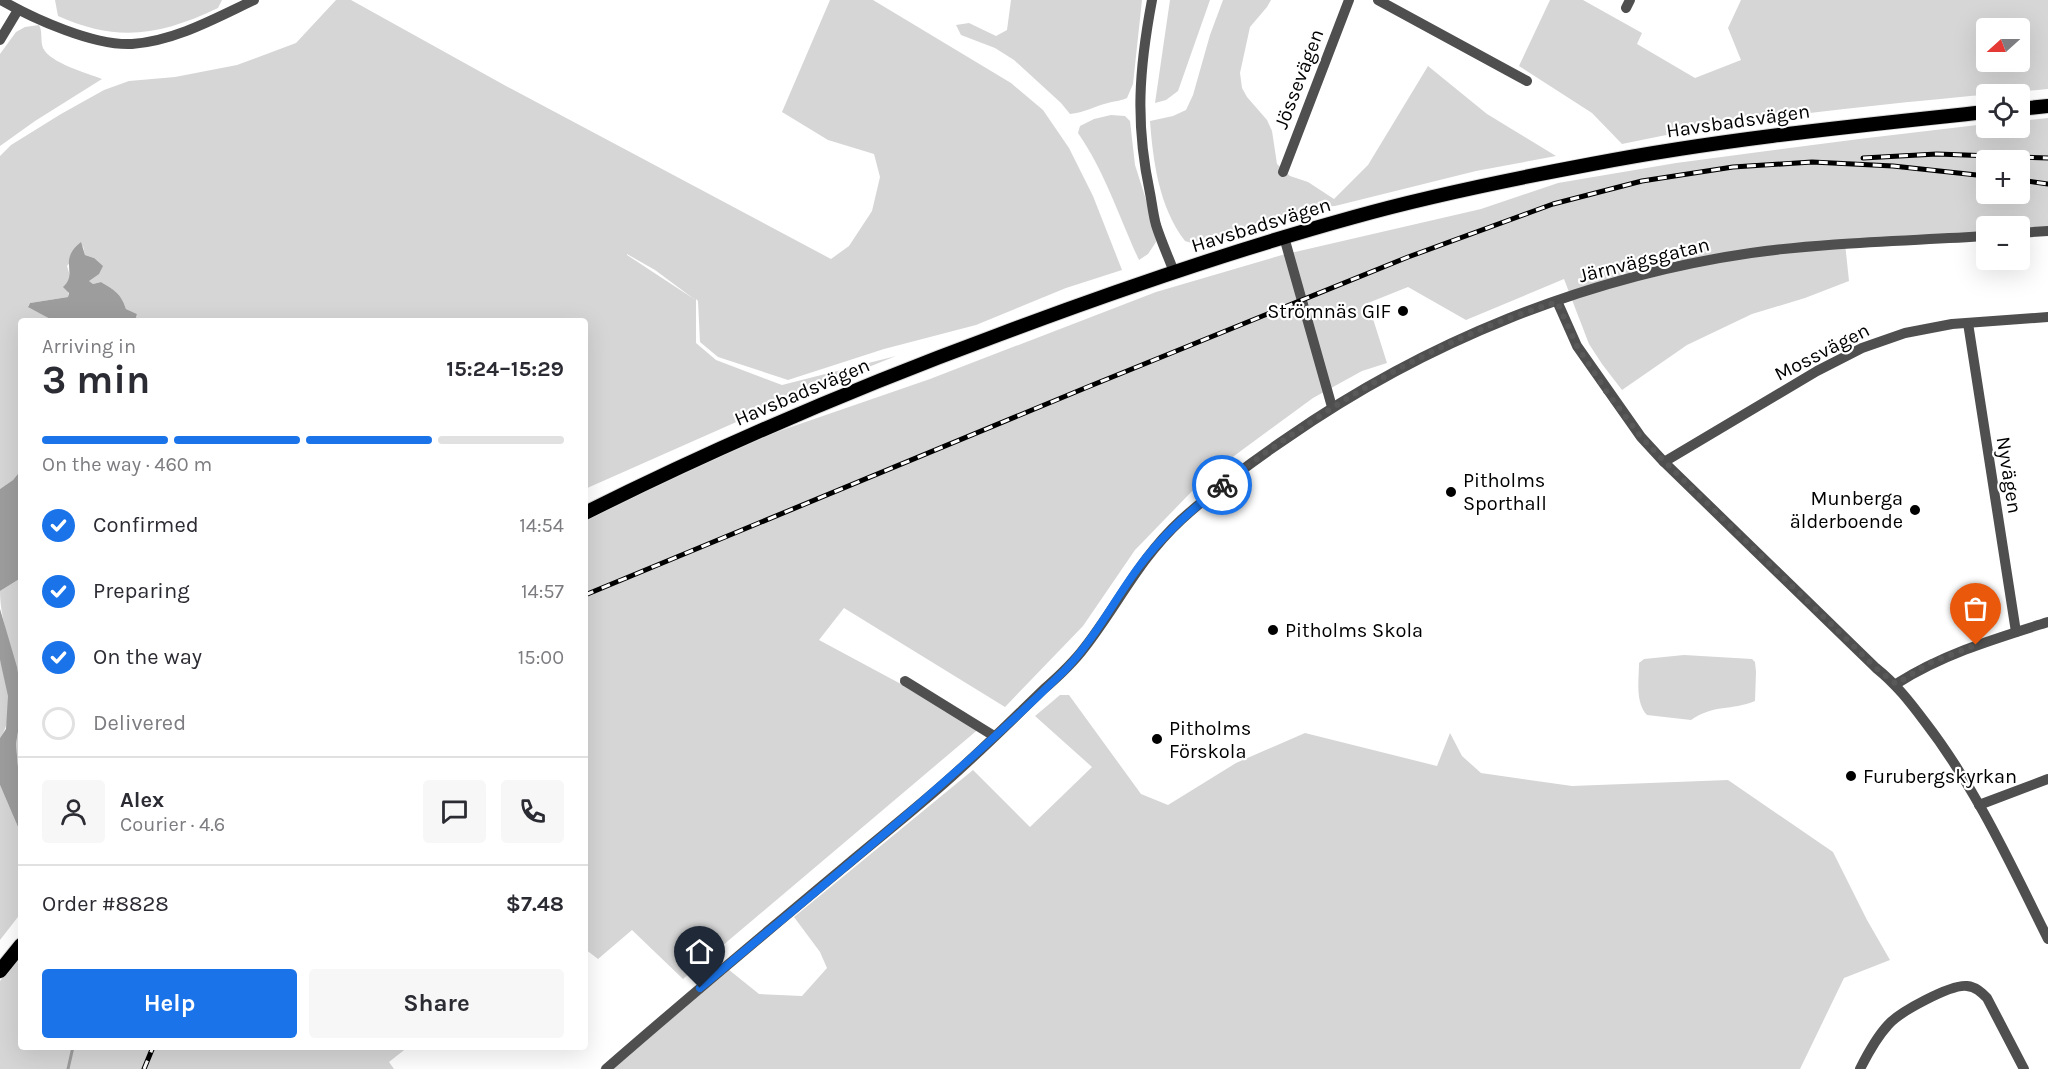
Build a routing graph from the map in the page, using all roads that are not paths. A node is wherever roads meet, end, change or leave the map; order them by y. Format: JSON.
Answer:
{"nodes":[{"id":1,"x":1,"y":0,"type":"edge"},
{"id":2,"x":254,"y":0,"type":"edge"},
{"id":3,"x":1152,"y":0,"type":"edge"},
{"id":4,"x":1349,"y":0,"type":"edge"},
{"id":5,"x":1378,"y":0,"type":"edge"},
{"id":6,"x":18,"y":10,"type":"junction"},
{"id":7,"x":0,"y":40,"type":"edge"},
{"id":8,"x":1527,"y":81,"type":"dead end"},
{"id":9,"x":2048,"y":106,"type":"edge"},
{"id":10,"x":2030,"y":108,"type":"edge"},
{"id":11,"x":1976,"y":113,"type":"edge"},
{"id":12,"x":1283,"y":172,"type":"dead end"},
{"id":13,"x":2048,"y":231,"type":"edge"},
{"id":14,"x":2030,"y":232,"type":"edge"},
{"id":15,"x":1284,"y":237,"type":"junction"},
{"id":16,"x":1976,"y":237,"type":"edge"},
{"id":17,"x":1174,"y":272,"type":"junction"},
{"id":18,"x":1557,"y":302,"type":"junction"},
{"id":19,"x":2048,"y":317,"type":"edge"},
{"id":20,"x":1968,"y":323,"type":"junction"},
{"id":21,"x":1332,"y":407,"type":"junction"},
{"id":22,"x":1665,"y":462,"type":"junction"},
{"id":23,"x":588,"y":512,"type":"edge"},
{"id":24,"x":2048,"y":622,"type":"edge"},
{"id":25,"x":2016,"y":632,"type":"junction"},
{"id":26,"x":905,"y":681,"type":"dead end"},
{"id":27,"x":1896,"y":684,"type":"junction"},
{"id":28,"x":994,"y":736,"type":"junction"},
{"id":29,"x":2048,"y":779,"type":"edge"},
{"id":30,"x":1979,"y":805,"type":"junction"},
{"id":31,"x":2048,"y":939,"type":"edge"},
{"id":32,"x":18,"y":949,"type":"edge"},
{"id":33,"x":0,"y":971,"type":"edge"},
{"id":34,"x":606,"y":1069,"type":"edge"},
{"id":35,"x":1860,"y":1069,"type":"edge"},
{"id":36,"x":2024,"y":1069,"type":"edge"}],
"edges":[{"from":1,"to":6,"type":"street"},
{"from":2,"to":6,"type":"street"},
{"from":3,"to":17,"type":"street"},
{"from":4,"to":12,"type":"street","name":"Jössevägen"},
{"from":5,"to":8,"type":"street"},
{"from":6,"to":7,"type":"street"},
{"from":9,"to":10,"type":"main road"},
{"from":11,"to":15,"type":"main road","name":"Havsbadsvägen"},
{"from":13,"to":14,"type":"street"},
{"from":15,"to":17,"type":"main road","name":"Havsbadsvägen"},
{"from":15,"to":21,"type":"street"},
{"from":16,"to":18,"type":"street","name":"Järnvägsgatan"},
{"from":17,"to":23,"type":"main road","name":"Havsbadsvägen"},
{"from":18,"to":21,"type":"street","name":"Järnvägsgatan"},
{"from":18,"to":22,"type":"street"},
{"from":19,"to":20,"type":"street","name":"Mossvägen"},
{"from":20,"to":22,"type":"street","name":"Mossvägen"},
{"from":20,"to":25,"type":"street","name":"Nyvägen"},
{"from":21,"to":28,"type":"street","name":"Järnvägsgatan"},
{"from":22,"to":27,"type":"street"},
{"from":24,"to":25,"type":"street"},
{"from":25,"to":27,"type":"street"},
{"from":26,"to":28,"type":"street"},
{"from":27,"to":30,"type":"street"},
{"from":28,"to":34,"type":"street","name":"Järnvägsgatan"},
{"from":29,"to":30,"type":"street"},
{"from":30,"to":31,"type":"street"},
{"from":32,"to":33,"type":"main road"},
{"from":35,"to":36,"type":"street"}]}
